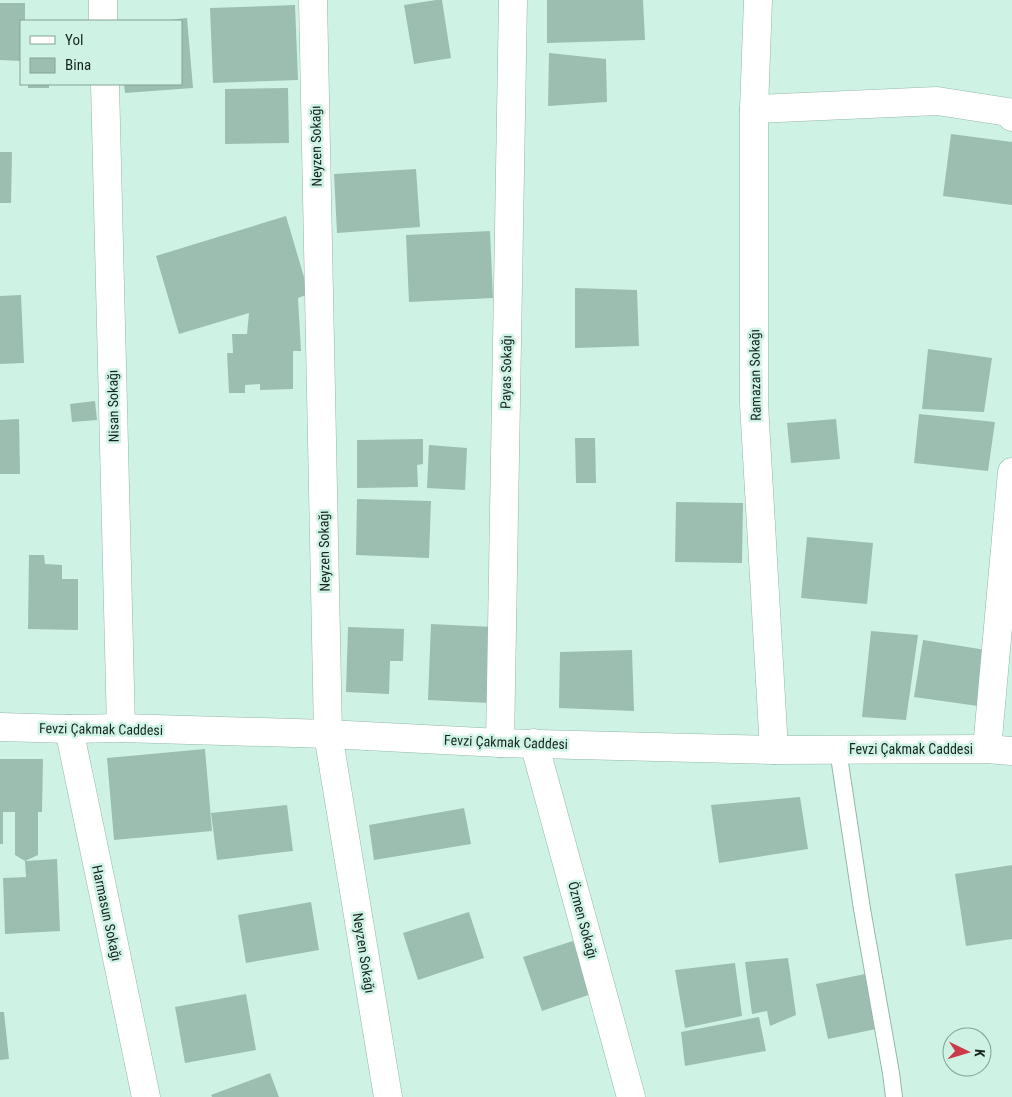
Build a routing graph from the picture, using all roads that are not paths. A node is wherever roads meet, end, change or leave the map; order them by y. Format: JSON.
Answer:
{"nodes":[{"id":1,"x":103,"y":0,"type":"edge"},
{"id":2,"x":313,"y":0,"type":"edge"},
{"id":3,"x":513,"y":0,"type":"edge"},
{"id":4,"x":758,"y":0,"type":"edge"},
{"id":5,"x":103,"y":20,"type":"edge"},
{"id":6,"x":105,"y":85,"type":"edge"},
{"id":7,"x":754,"y":109,"type":"junction"},
{"id":8,"x":1012,"y":117,"type":"edge"},
{"id":9,"x":1012,"y":472,"type":"edge"},
{"id":10,"x":0,"y":727,"type":"edge"},
{"id":11,"x":121,"y":728,"type":"junction"},
{"id":12,"x":68,"y":729,"type":"junction"},
{"id":13,"x":328,"y":734,"type":"junction"},
{"id":14,"x":500,"y":743,"type":"junction"},
{"id":15,"x":534,"y":743,"type":"junction"},
{"id":16,"x":774,"y":750,"type":"junction"},
{"id":17,"x":838,"y":750,"type":"junction"},
{"id":18,"x":999,"y":750,"type":"edge"},
{"id":19,"x":146,"y":1097,"type":"edge"},
{"id":20,"x":388,"y":1097,"type":"edge"},
{"id":21,"x":631,"y":1097,"type":"edge"},
{"id":22,"x":894,"y":1097,"type":"edge"}],
"edges":[{"from":1,"to":5,"type":"street"},
{"from":2,"to":13,"type":"street","name":"Neyzen Sokağı"},
{"from":3,"to":14,"type":"street","name":"Payas Sokağı"},
{"from":4,"to":7,"type":"street","name":"Ramazan Sokağı"},
{"from":6,"to":11,"type":"street","name":"Nisan Sokağı"},
{"from":7,"to":8,"type":"street"},
{"from":7,"to":16,"type":"street","name":"Ramazan Sokağı"},
{"from":9,"to":18,"type":"street"},
{"from":10,"to":12,"type":"street","name":"Fevzi Çakmak Caddesi"},
{"from":11,"to":12,"type":"street","name":"Fevzi Çakmak Caddesi"},
{"from":11,"to":13,"type":"street","name":"Fevzi Çakmak Caddesi"},
{"from":12,"to":19,"type":"street","name":"Harmasun Sokağı"},
{"from":13,"to":14,"type":"street","name":"Fevzi Çakmak Caddesi"},
{"from":13,"to":20,"type":"street","name":"Neyzen Sokağı"},
{"from":14,"to":15,"type":"street","name":"Fevzi Çakmak Caddesi"},
{"from":15,"to":16,"type":"street","name":"Fevzi Çakmak Caddesi"},
{"from":15,"to":21,"type":"street","name":"Özmen Sokağı"},
{"from":16,"to":17,"type":"street","name":"Fevzi Çakmak Caddesi"},
{"from":17,"to":18,"type":"street","name":"Fevzi Çakmak Caddesi"},
{"from":17,"to":22,"type":"lane"}]}
